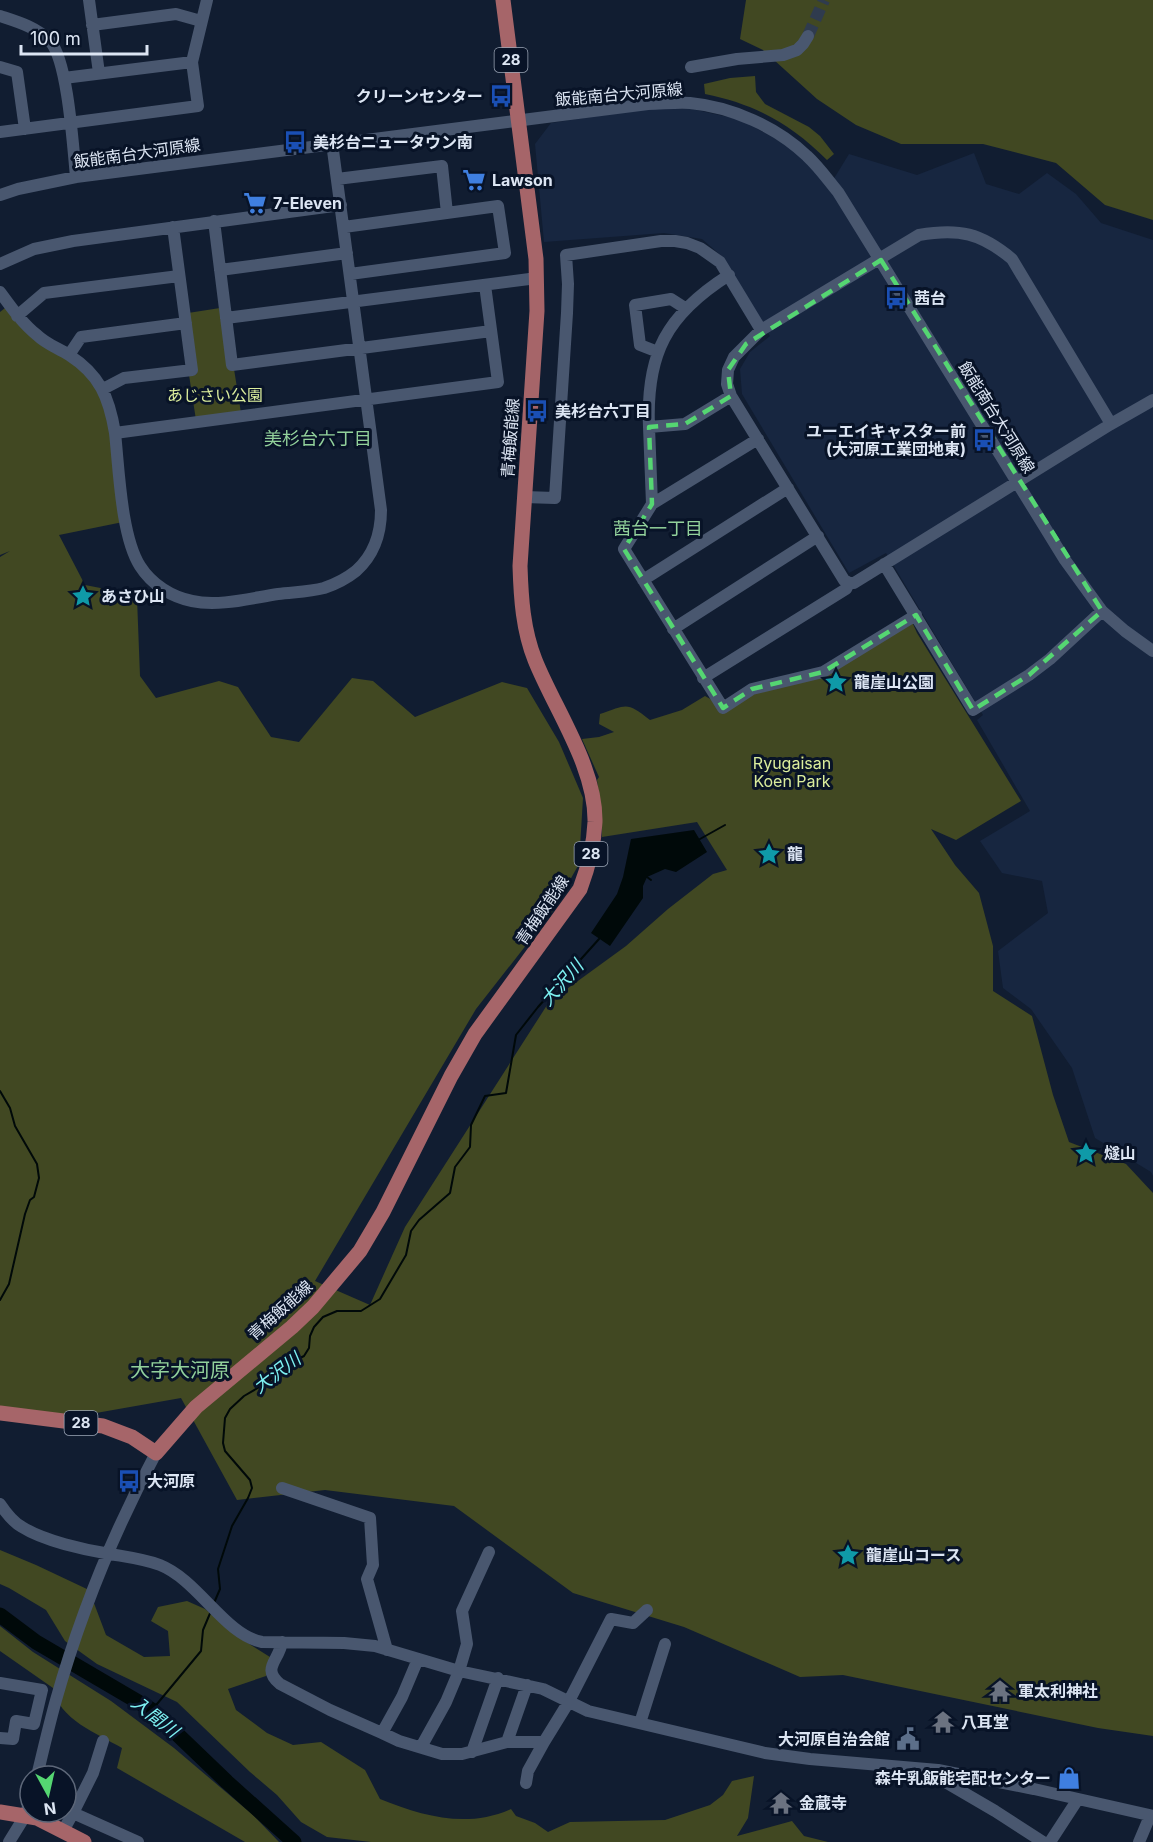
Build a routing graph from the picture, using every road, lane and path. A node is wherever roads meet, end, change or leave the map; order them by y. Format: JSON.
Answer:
{"nodes":[{"id":1,"x":89,"y":0,"type":"edge"},
{"id":2,"x":207,"y":0,"type":"edge"},
{"id":3,"x":502,"y":0,"type":"edge"},
{"id":4,"x":0,"y":16,"type":"edge"},
{"id":5,"x":201,"y":21,"type":"junction"},
{"id":6,"x":92,"y":25,"type":"junction"},
{"id":7,"x":808,"y":36,"type":"tunnel mouth"},
{"id":8,"x":192,"y":62,"type":"junction"},
{"id":9,"x":0,"y":67,"type":"edge"},
{"id":10,"x":691,"y":67,"type":"dead end"},
{"id":11,"x":99,"y":73,"type":"junction"},
{"id":12,"x":64,"y":78,"type":"junction"},
{"id":13,"x":519,"y":120,"type":"junction"},
{"id":14,"x":70,"y":123,"type":"junction"},
{"id":15,"x":25,"y":129,"type":"junction"},
{"id":16,"x":0,"y":132,"type":"edge"},
{"id":17,"x":332,"y":143,"type":"junction"},
{"id":18,"x":76,"y":177,"type":"junction"},
{"id":19,"x":337,"y":179,"type":"junction"},
{"id":20,"x":0,"y":195,"type":"edge"},
{"id":21,"x":341,"y":206,"type":"junction"},
{"id":22,"x":447,"y":213,"type":"junction"},
{"id":23,"x":214,"y":221,"type":"junction"},
{"id":24,"x":173,"y":227,"type":"junction"},
{"id":25,"x":344,"y":227,"type":"junction"},
{"id":26,"x":347,"y":253,"type":"junction"},
{"id":27,"x":880,"y":260,"type":"junction"},
{"id":28,"x":0,"y":264,"type":"edge"},
{"id":29,"x":220,"y":270,"type":"junction"},
{"id":30,"x":350,"y":274,"type":"junction"},
{"id":31,"x":729,"y":275,"type":"junction"},
{"id":32,"x":180,"y":276,"type":"junction"},
{"id":33,"x":537,"y":278,"type":"junction"},
{"id":34,"x":485,"y":285,"type":"junction"},
{"id":35,"x":0,"y":292,"type":"edge"},
{"id":36,"x":354,"y":302,"type":"junction"},
{"id":37,"x":685,"y":308,"type":"junction"},
{"id":38,"x":17,"y":315,"type":"junction"},
{"id":39,"x":226,"y":318,"type":"junction"},
{"id":40,"x":186,"y":323,"type":"junction"},
{"id":41,"x":761,"y":330,"type":"junction"},
{"id":42,"x":491,"y":331,"type":"junction"},
{"id":43,"x":360,"y":348,"type":"junction"},
{"id":44,"x":658,"y":352,"type":"junction"},
{"id":45,"x":69,"y":355,"type":"junction"},
{"id":46,"x":103,"y":389,"type":"junction"},
{"id":47,"x":731,"y":396,"type":"junction"},
{"id":48,"x":367,"y":400,"type":"junction"},
{"id":49,"x":1153,"y":400,"type":"edge"},
{"id":50,"x":1111,"y":424,"type":"junction"},
{"id":51,"x":649,"y":428,"type":"junction"},
{"id":52,"x":115,"y":433,"type":"junction"},
{"id":53,"x":758,"y":439,"type":"junction"},
{"id":54,"x":1018,"y":481,"type":"junction"},
{"id":55,"x":788,"y":488,"type":"junction"},
{"id":56,"x":524,"y":497,"type":"junction"},
{"id":57,"x":652,"y":504,"type":"junction"},
{"id":58,"x":818,"y":536,"type":"junction"},
{"id":59,"x":884,"y":564,"type":"junction"},
{"id":60,"x":643,"y":580,"type":"junction"},
{"id":61,"x":849,"y":583,"type":"junction"},
{"id":62,"x":1102,"y":611,"type":"junction"},
{"id":63,"x":916,"y":615,"type":"junction"},
{"id":64,"x":673,"y":629,"type":"junction"},
{"id":65,"x":1153,"y":651,"type":"edge"},
{"id":66,"x":703,"y":678,"type":"junction"},
{"id":67,"x":0,"y":1413,"type":"edge"},
{"id":68,"x":156,"y":1453,"type":"junction"},
{"id":69,"x":282,"y":1488,"type":"dead end"},
{"id":70,"x":0,"y":1504,"type":"edge"},
{"id":71,"x":489,"y":1552,"type":"dead end"},
{"id":72,"x":107,"y":1554,"type":"junction"},
{"id":73,"x":647,"y":1610,"type":"dead end"},
{"id":74,"x":282,"y":1642,"type":"junction"},
{"id":75,"x":665,"y":1644,"type":"dead end"},
{"id":76,"x":387,"y":1650,"type":"junction"},
{"id":77,"x":418,"y":1659,"type":"junction"},
{"id":78,"x":459,"y":1671,"type":"junction"},
{"id":79,"x":498,"y":1678,"type":"junction"},
{"id":80,"x":0,"y":1683,"type":"edge"},
{"id":81,"x":527,"y":1685,"type":"junction"},
{"id":82,"x":568,"y":1702,"type":"junction"},
{"id":83,"x":640,"y":1723,"type":"junction"},
{"id":84,"x":382,"y":1733,"type":"junction"},
{"id":85,"x":0,"y":1738,"type":"edge"},
{"id":86,"x":103,"y":1741,"type":"dead end"},
{"id":87,"x":507,"y":1742,"type":"junction"},
{"id":88,"x":544,"y":1742,"type":"junction"},
{"id":89,"x":421,"y":1747,"type":"junction"},
{"id":90,"x":472,"y":1752,"type":"junction"},
{"id":91,"x":40,"y":1764,"type":"edge"},
{"id":92,"x":945,"y":1771,"type":"junction"},
{"id":93,"x":526,"y":1783,"type":"dead end"},
{"id":94,"x":1078,"y":1799,"type":"junction"},
{"id":95,"x":78,"y":1803,"type":"edge"},
{"id":96,"x":0,"y":1812,"type":"edge"},
{"id":97,"x":18,"y":1815,"type":"edge"},
{"id":98,"x":78,"y":1815,"type":"edge"},
{"id":99,"x":1152,"y":1816,"type":"edge"},
{"id":100,"x":20,"y":1824,"type":"edge"},
{"id":101,"x":48,"y":1824,"type":"edge"},
{"id":102,"x":72,"y":1838,"type":"edge"},
{"id":103,"x":9,"y":1842,"type":"edge"},
{"id":104,"x":138,"y":1842,"type":"edge"},
{"id":105,"x":1043,"y":1842,"type":"edge"},
{"id":106,"x":1050,"y":1842,"type":"edge"},
{"id":107,"x":1139,"y":1842,"type":"edge"}],
"edges":[{"from":1,"to":6,"type":"street"},
{"from":2,"to":5,"type":"street"},
{"from":3,"to":13,"type":"main road","name":"青梅飯能線","number":"28"},
{"from":4,"to":12,"type":"street"},
{"from":5,"to":6,"type":"street"},
{"from":5,"to":8,"type":"street"},
{"from":6,"to":11,"type":"street"},
{"from":7,"to":10,"type":"street"},
{"from":8,"to":11,"type":"street"},
{"from":8,"to":14,"type":"street"},
{"from":9,"to":15,"type":"street"},
{"from":11,"to":12,"type":"street"},
{"from":12,"to":14,"type":"street"},
{"from":13,"to":17,"type":"street","name":"飯能南台大河原線"},
{"from":13,"to":27,"type":"street","name":"飯能南台大河原線"},
{"from":13,"to":33,"type":"main road","name":"青梅飯能線","number":"28"},
{"from":14,"to":15,"type":"street"},
{"from":14,"to":18,"type":"street"},
{"from":15,"to":16,"type":"street"},
{"from":17,"to":18,"type":"street","name":"飯能南台大河原線"},
{"from":17,"to":19,"type":"street"},
{"from":18,"to":20,"type":"street","name":"飯能南台大河原線"},
{"from":19,"to":21,"type":"street"},
{"from":19,"to":22,"type":"street"},
{"from":21,"to":23,"type":"street"},
{"from":21,"to":25,"type":"street"},
{"from":22,"to":25,"type":"street"},
{"from":22,"to":30,"type":"street"},
{"from":23,"to":24,"type":"street"},
{"from":23,"to":29,"type":"street"},
{"from":24,"to":28,"type":"street"},
{"from":24,"to":32,"type":"street"},
{"from":25,"to":26,"type":"street"},
{"from":26,"to":29,"type":"street"},
{"from":26,"to":30,"type":"street"},
{"from":27,"to":41,"type":"street"},
{"from":27,"to":50,"type":"street"},
{"from":27,"to":54,"type":"street","name":"飯能南台大河原線"},
{"from":29,"to":39,"type":"street"},
{"from":30,"to":36,"type":"street"},
{"from":31,"to":37,"type":"street"},
{"from":31,"to":41,"type":"street"},
{"from":31,"to":56,"type":"street"},
{"from":32,"to":38,"type":"street"},
{"from":32,"to":40,"type":"street"},
{"from":33,"to":34,"type":"street"},
{"from":33,"to":56,"type":"main road","name":"青梅飯能線","number":"28"},
{"from":34,"to":36,"type":"street"},
{"from":34,"to":42,"type":"street"},
{"from":35,"to":38,"type":"street"},
{"from":36,"to":39,"type":"street"},
{"from":36,"to":43,"type":"street"},
{"from":37,"to":44,"type":"street"},
{"from":37,"to":44,"type":"street"},
{"from":38,"to":45,"type":"street"},
{"from":39,"to":43,"type":"street"},
{"from":40,"to":45,"type":"street"},
{"from":40,"to":46,"type":"street"},
{"from":41,"to":47,"type":"street"},
{"from":42,"to":43,"type":"street"},
{"from":42,"to":48,"type":"street"},
{"from":43,"to":48,"type":"street"},
{"from":44,"to":51,"type":"street"},
{"from":45,"to":46,"type":"street"},
{"from":46,"to":52,"type":"street"},
{"from":47,"to":51,"type":"street"},
{"from":47,"to":53,"type":"street"},
{"from":48,"to":52,"type":"street"},
{"from":48,"to":52,"type":"street"},
{"from":49,"to":50,"type":"street"},
{"from":50,"to":54,"type":"street"},
{"from":51,"to":57,"type":"street"},
{"from":53,"to":55,"type":"street"},
{"from":53,"to":57,"type":"street"},
{"from":54,"to":59,"type":"street"},
{"from":54,"to":62,"type":"street","name":"飯能南台大河原線"},
{"from":55,"to":58,"type":"street"},
{"from":55,"to":60,"type":"street"},
{"from":56,"to":68,"type":"main road","name":"青梅飯能線","number":"28"},
{"from":57,"to":60,"type":"street"},
{"from":58,"to":61,"type":"street"},
{"from":58,"to":64,"type":"street"},
{"from":59,"to":61,"type":"street"},
{"from":59,"to":63,"type":"street"},
{"from":60,"to":64,"type":"street"},
{"from":61,"to":66,"type":"street"},
{"from":62,"to":63,"type":"street"},
{"from":62,"to":65,"type":"street","name":"飯能南台大河原線"},
{"from":63,"to":66,"type":"street"},
{"from":64,"to":66,"type":"street"},
{"from":67,"to":68,"type":"main road","number":"28"},
{"from":68,"to":72,"type":"street"},
{"from":69,"to":76,"type":"street"},
{"from":70,"to":72,"type":"street"},
{"from":71,"to":78,"type":"street"},
{"from":72,"to":74,"type":"street"},
{"from":72,"to":91,"type":"street"},
{"from":73,"to":82,"type":"street"},
{"from":74,"to":76,"type":"street"},
{"from":74,"to":84,"type":"street"},
{"from":75,"to":83,"type":"street"},
{"from":76,"to":77,"type":"street"},
{"from":77,"to":78,"type":"street"},
{"from":77,"to":84,"type":"street"},
{"from":78,"to":79,"type":"street"},
{"from":78,"to":89,"type":"street"},
{"from":79,"to":81,"type":"street"},
{"from":79,"to":90,"type":"street"},
{"from":80,"to":85,"type":"street"},
{"from":81,"to":82,"type":"street"},
{"from":81,"to":87,"type":"street"},
{"from":82,"to":83,"type":"street"},
{"from":82,"to":88,"type":"street"},
{"from":83,"to":92,"type":"street"},
{"from":84,"to":89,"type":"street"},
{"from":86,"to":95,"type":"street"},
{"from":87,"to":88,"type":"street"},
{"from":87,"to":90,"type":"street"},
{"from":88,"to":93,"type":"street"},
{"from":89,"to":90,"type":"street"},
{"from":92,"to":94,"type":"street"},
{"from":92,"to":105,"type":"street"},
{"from":94,"to":99,"type":"street"},
{"from":94,"to":106,"type":"street"},
{"from":96,"to":97,"type":"main road"},
{"from":98,"to":104,"type":"street"},
{"from":99,"to":107,"type":"street"},
{"from":100,"to":103,"type":"street"},
{"from":101,"to":102,"type":"main road"}]}
